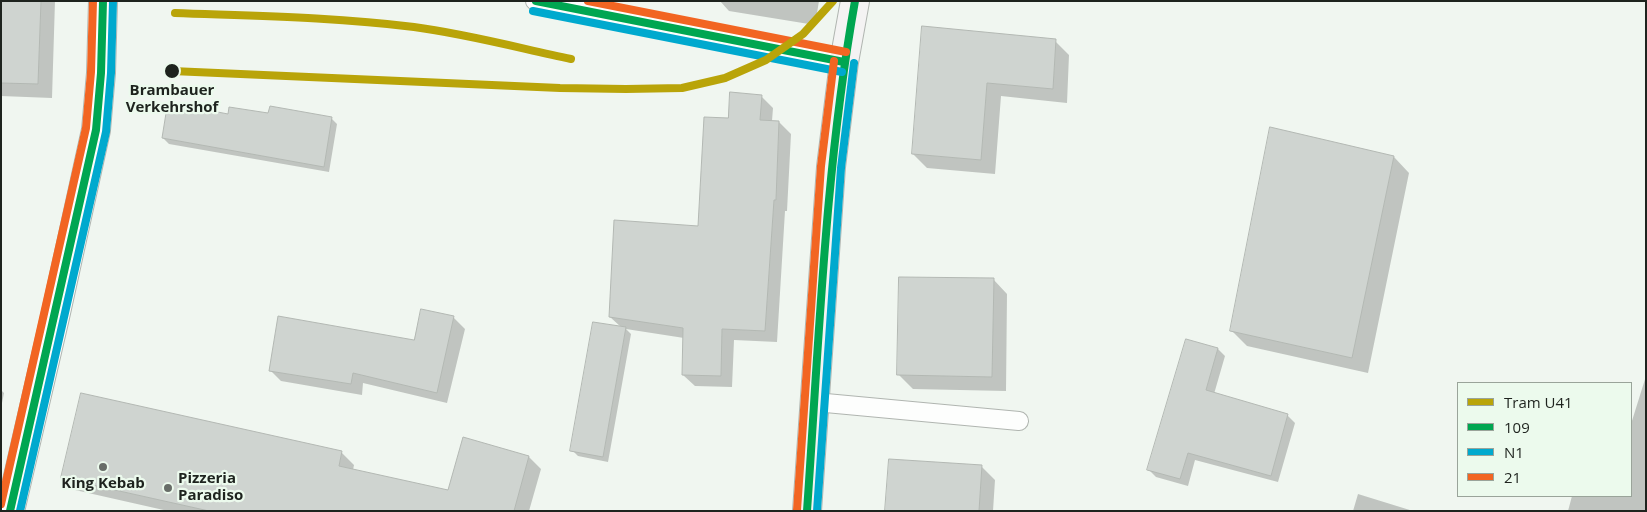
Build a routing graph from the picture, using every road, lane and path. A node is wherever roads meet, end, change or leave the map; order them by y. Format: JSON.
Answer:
{"nodes":[{"id":1,"x":104,"y":1,"type":"edge"},
{"id":2,"x":535,"y":1,"type":"edge"},
{"id":3,"x":855,"y":1,"type":"edge"},
{"id":4,"x":844,"y":62,"type":"junction"},
{"id":5,"x":815,"y":402,"type":"junction"},
{"id":6,"x":1019,"y":421,"type":"dead end"},
{"id":7,"x":10,"y":511,"type":"edge"},
{"id":8,"x":808,"y":511,"type":"edge"}],
"edges":[{"from":1,"to":7,"type":"street"},
{"from":2,"to":4,"type":"lane"},
{"from":3,"to":4,"type":"main road"},
{"from":4,"to":5,"type":"main road"},
{"from":5,"to":6,"type":"lane"},
{"from":5,"to":8,"type":"main road"}]}
